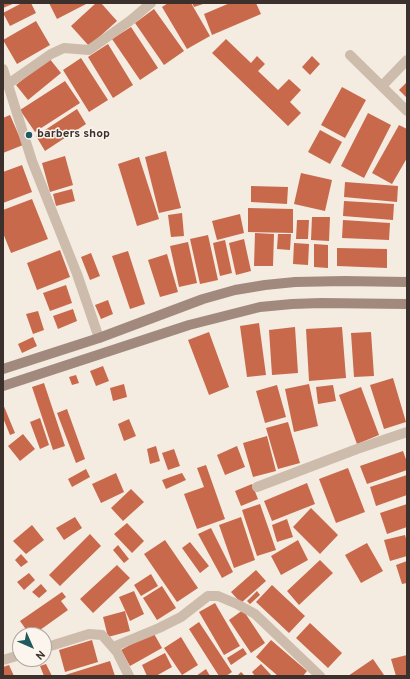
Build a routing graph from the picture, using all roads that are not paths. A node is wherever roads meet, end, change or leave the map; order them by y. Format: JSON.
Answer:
{"nodes":[{"id":1,"x":151,"y":3,"type":"edge"},
{"id":2,"x":350,"y":56,"type":"dead end"},
{"id":3,"x":407,"y":60,"type":"edge"},
{"id":4,"x":3,"y":69,"type":"edge"},
{"id":5,"x":8,"y":84,"type":"junction"},
{"id":6,"x":382,"y":86,"type":"junction"},
{"id":7,"x":407,"y":111,"type":"edge"},
{"id":8,"x":407,"y":282,"type":"edge"},
{"id":9,"x":407,"y":304,"type":"edge"},
{"id":10,"x":99,"y":338,"type":"junction"},
{"id":11,"x":3,"y":369,"type":"edge"},
{"id":12,"x":3,"y":386,"type":"edge"},
{"id":13,"x":407,"y":432,"type":"edge"},
{"id":14,"x":256,"y":487,"type":"dead end"},
{"id":15,"x":52,"y":646,"type":"edge"},
{"id":16,"x":113,"y":648,"type":"junction"},
{"id":17,"x":129,"y":676,"type":"edge"},
{"id":18,"x":320,"y":676,"type":"edge"}],
"edges":[{"from":1,"to":5,"type":"street"},
{"from":2,"to":6,"type":"street"},
{"from":3,"to":6,"type":"street"},
{"from":4,"to":5,"type":"street"},
{"from":5,"to":10,"type":"street"},
{"from":6,"to":7,"type":"street"},
{"from":8,"to":10,"type":"main road"},
{"from":9,"to":12,"type":"main road"},
{"from":10,"to":11,"type":"main road"},
{"from":13,"to":14,"type":"street"},
{"from":15,"to":16,"type":"street"},
{"from":16,"to":17,"type":"street"},
{"from":16,"to":18,"type":"street"}]}
